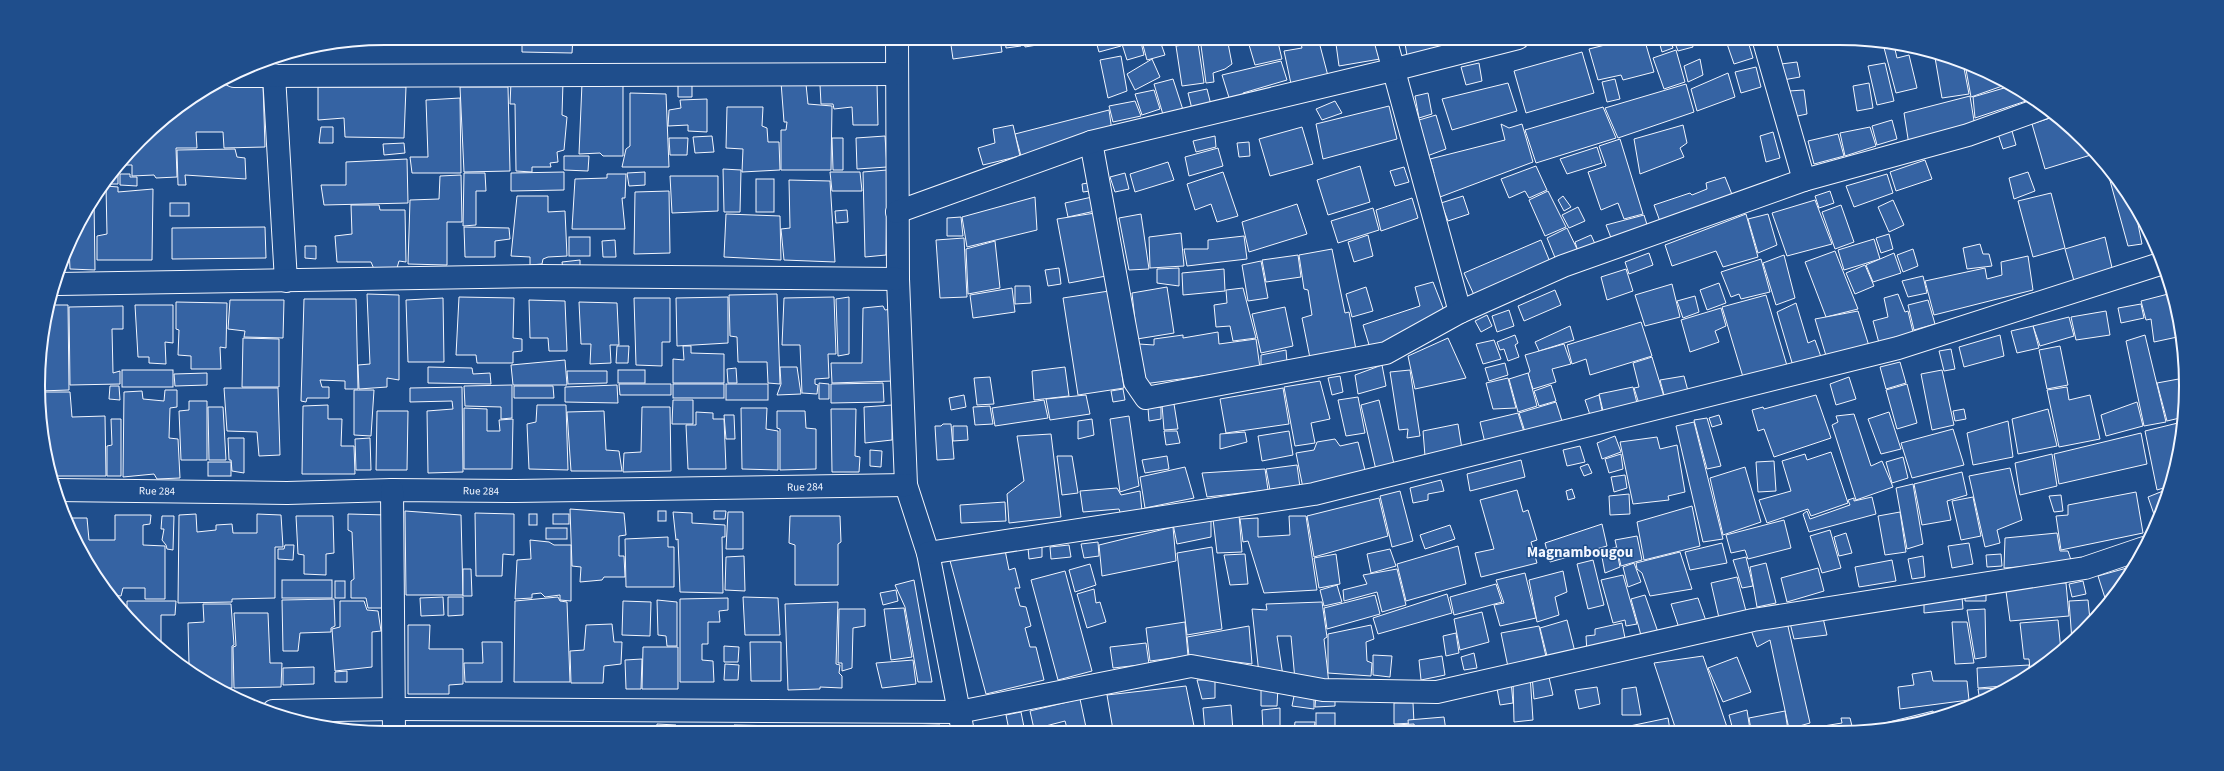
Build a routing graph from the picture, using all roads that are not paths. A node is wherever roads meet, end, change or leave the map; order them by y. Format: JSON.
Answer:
{"nodes":[{"id":1,"x":897,"y":45,"type":"edge"},
{"id":2,"x":1387,"y":45,"type":"edge"},
{"id":3,"x":1490,"y":45,"type":"edge"},
{"id":4,"x":1765,"y":45,"type":"edge"},
{"id":5,"x":1392,"y":70,"type":"junction"},
{"id":6,"x":896,"y":74,"type":"junction"},
{"id":7,"x":274,"y":75,"type":"junction"},
{"id":8,"x":244,"y":76,"type":"edge"},
{"id":9,"x":2039,"y":110,"type":"edge"},
{"id":10,"x":1091,"y":142,"type":"junction"},
{"id":11,"x":1804,"y":180,"type":"junction"},
{"id":12,"x":897,"y":212,"type":"junction"},
{"id":13,"x":2157,"y":265,"type":"edge"},
{"id":14,"x":898,"y":279,"type":"junction"},
{"id":15,"x":286,"y":282,"type":"junction"},
{"id":16,"x":61,"y":284,"type":"edge"},
{"id":17,"x":1460,"y":312,"type":"junction"},
{"id":18,"x":906,"y":486,"type":"junction"},
{"id":19,"x":62,"y":490,"type":"edge"},
{"id":20,"x":392,"y":490,"type":"junction"},
{"id":21,"x":2136,"y":551,"type":"edge"},
{"id":22,"x":928,"y":553,"type":"junction"},
{"id":23,"x":394,"y":709,"type":"junction"},
{"id":24,"x":286,"y":711,"type":"edge"},
{"id":25,"x":961,"y":722,"type":"edge"},
{"id":26,"x":394,"y":726,"type":"edge"}],
"edges":[{"from":1,"to":6,"type":"street"},
{"from":2,"to":5,"type":"street"},
{"from":3,"to":5,"type":"street"},
{"from":4,"to":11,"type":"street"},
{"from":5,"to":10,"type":"street"},
{"from":5,"to":17,"type":"street"},
{"from":6,"to":7,"type":"street"},
{"from":6,"to":12,"type":"street"},
{"from":7,"to":8,"type":"street"},
{"from":7,"to":15,"type":"street"},
{"from":9,"to":11,"type":"street"},
{"from":10,"to":12,"type":"street"},
{"from":10,"to":17,"type":"street"},
{"from":11,"to":17,"type":"street"},
{"from":12,"to":14,"type":"street"},
{"from":13,"to":22,"type":"street"},
{"from":14,"to":15,"type":"street"},
{"from":14,"to":18,"type":"street"},
{"from":15,"to":16,"type":"street"},
{"from":18,"to":20,"type":"street","name":"Rue 284"},
{"from":18,"to":22,"type":"street"},
{"from":19,"to":20,"type":"street","name":"Rue 284"},
{"from":20,"to":23,"type":"street"},
{"from":21,"to":25,"type":"street"},
{"from":22,"to":25,"type":"street"},
{"from":23,"to":24,"type":"street"},
{"from":23,"to":25,"type":"street"},
{"from":23,"to":26,"type":"street"}]}
